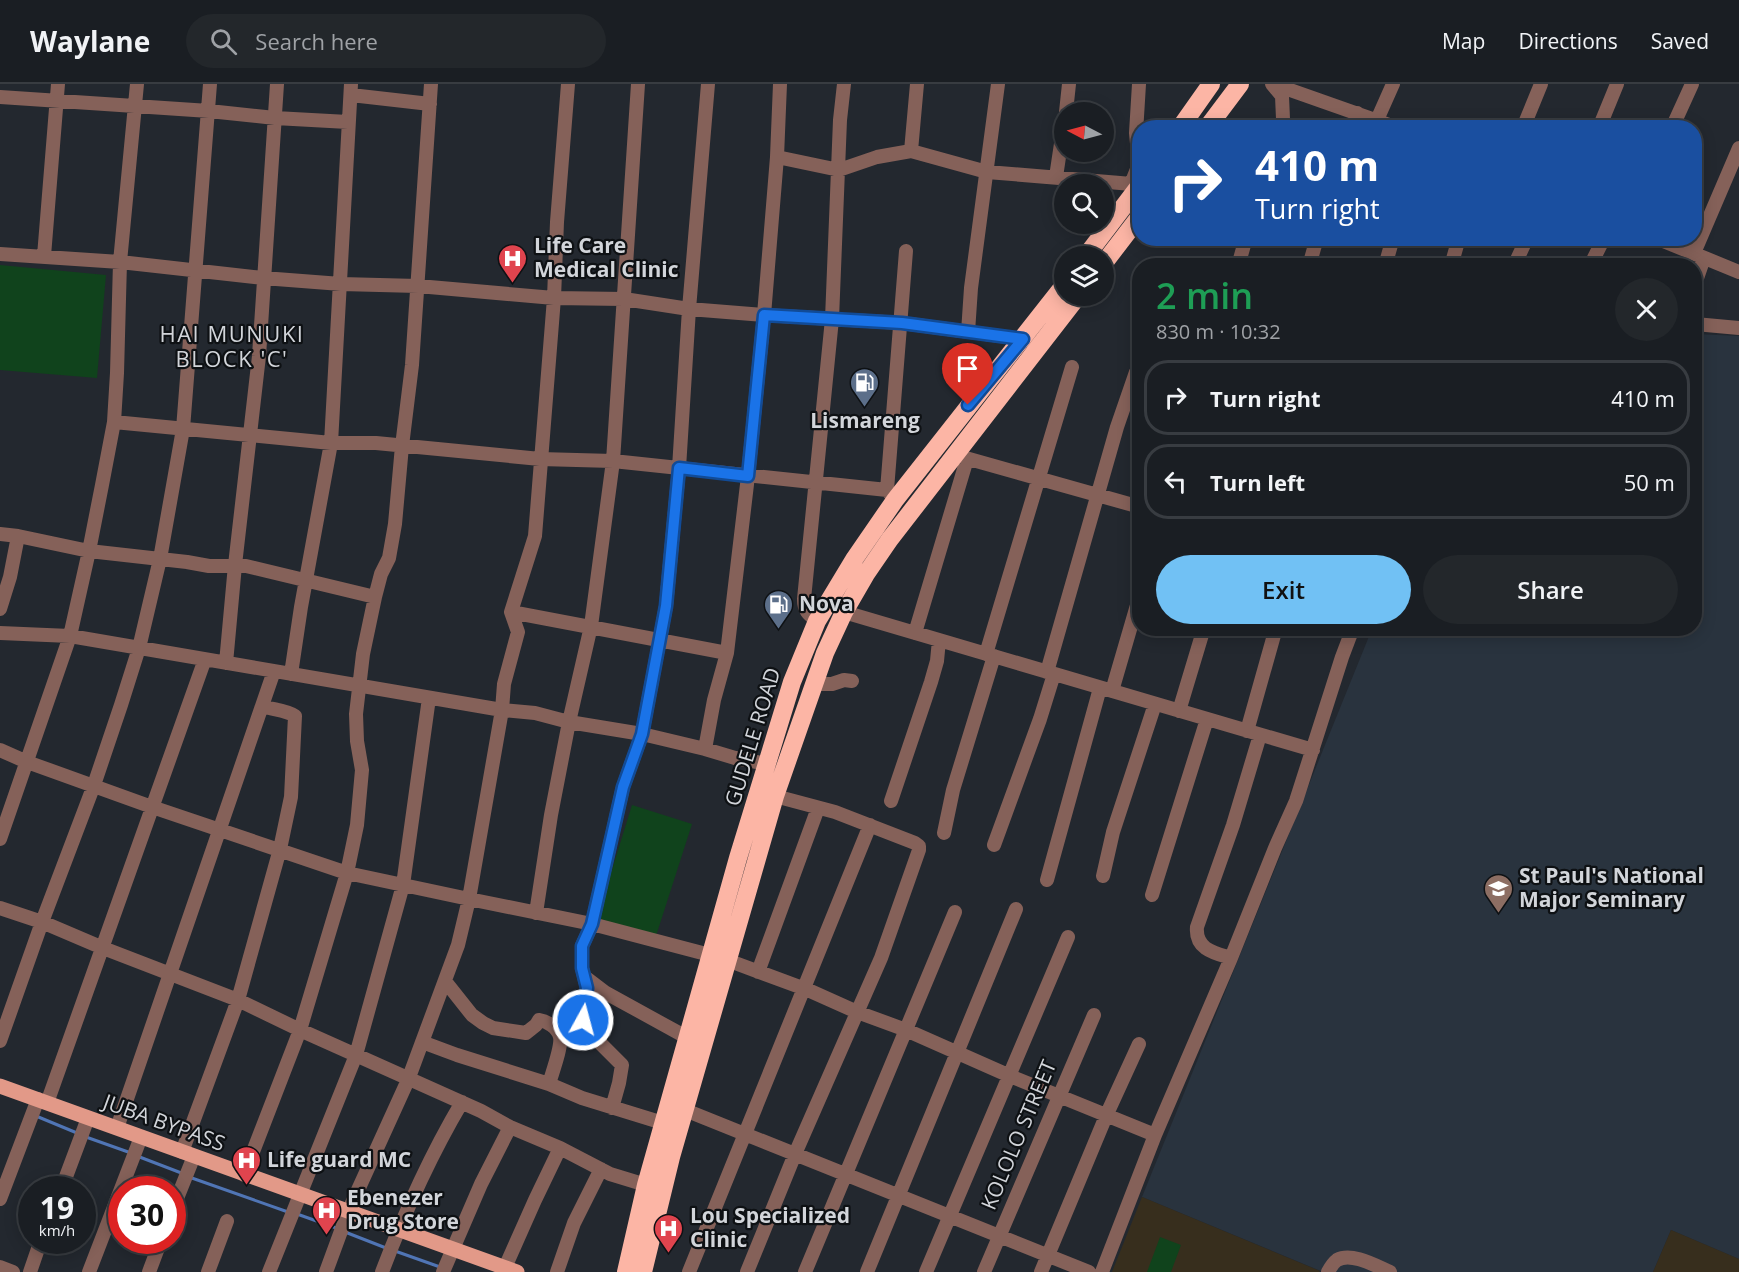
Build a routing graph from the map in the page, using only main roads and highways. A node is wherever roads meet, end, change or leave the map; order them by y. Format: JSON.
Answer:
{"nodes":[{"id":1,"x":1211,"y":84,"type":"edge"},
{"id":2,"x":1240,"y":84,"type":"edge"},
{"id":3,"x":1186,"y":120,"type":"edge"},
{"id":4,"x":1213,"y":120,"type":"edge"},
{"id":5,"x":1132,"y":192,"type":"edge"},
{"id":6,"x":1132,"y":226,"type":"edge"},
{"id":7,"x":1093,"y":246,"type":"edge"},
{"id":8,"x":1114,"y":250,"type":"edge"},
{"id":9,"x":1054,"y":303,"type":"edge"},
{"id":10,"x":1068,"y":306,"type":"edge"},
{"id":11,"x":1032,"y":341,"type":"junction"},
{"id":12,"x":777,"y":754,"type":"junction"},
{"id":13,"x":718,"y":957,"type":"junction"},
{"id":14,"x":0,"y":1086,"type":"edge"},
{"id":15,"x":508,"y":1271,"type":"edge"},
{"id":16,"x":626,"y":1272,"type":"edge"},
{"id":17,"x":643,"y":1272,"type":"edge"}],
"edges":[{"from":1,"to":3,"type":"highway"},
{"from":2,"to":4,"type":"highway"},
{"from":5,"to":7,"type":"highway"},
{"from":6,"to":8,"type":"highway"},
{"from":9,"to":11,"type":"highway","name":"GUDELE ROAD"},
{"from":10,"to":11,"type":"highway","name":"GUDELE ROAD"},
{"from":11,"to":12,"type":"highway","name":"GUDELE ROAD"},
{"from":11,"to":12,"type":"highway","name":"GUDELE ROAD"},
{"from":12,"to":13,"type":"highway","name":"GUDELE ROAD"},
{"from":12,"to":13,"type":"highway","name":"GUDELE ROAD"},
{"from":13,"to":16,"type":"highway","name":"GUDELE ROAD"},
{"from":13,"to":17,"type":"highway","name":"GUDELE ROAD"},
{"from":14,"to":15,"type":"main road","name":"JUBA BYPASS"}]}
